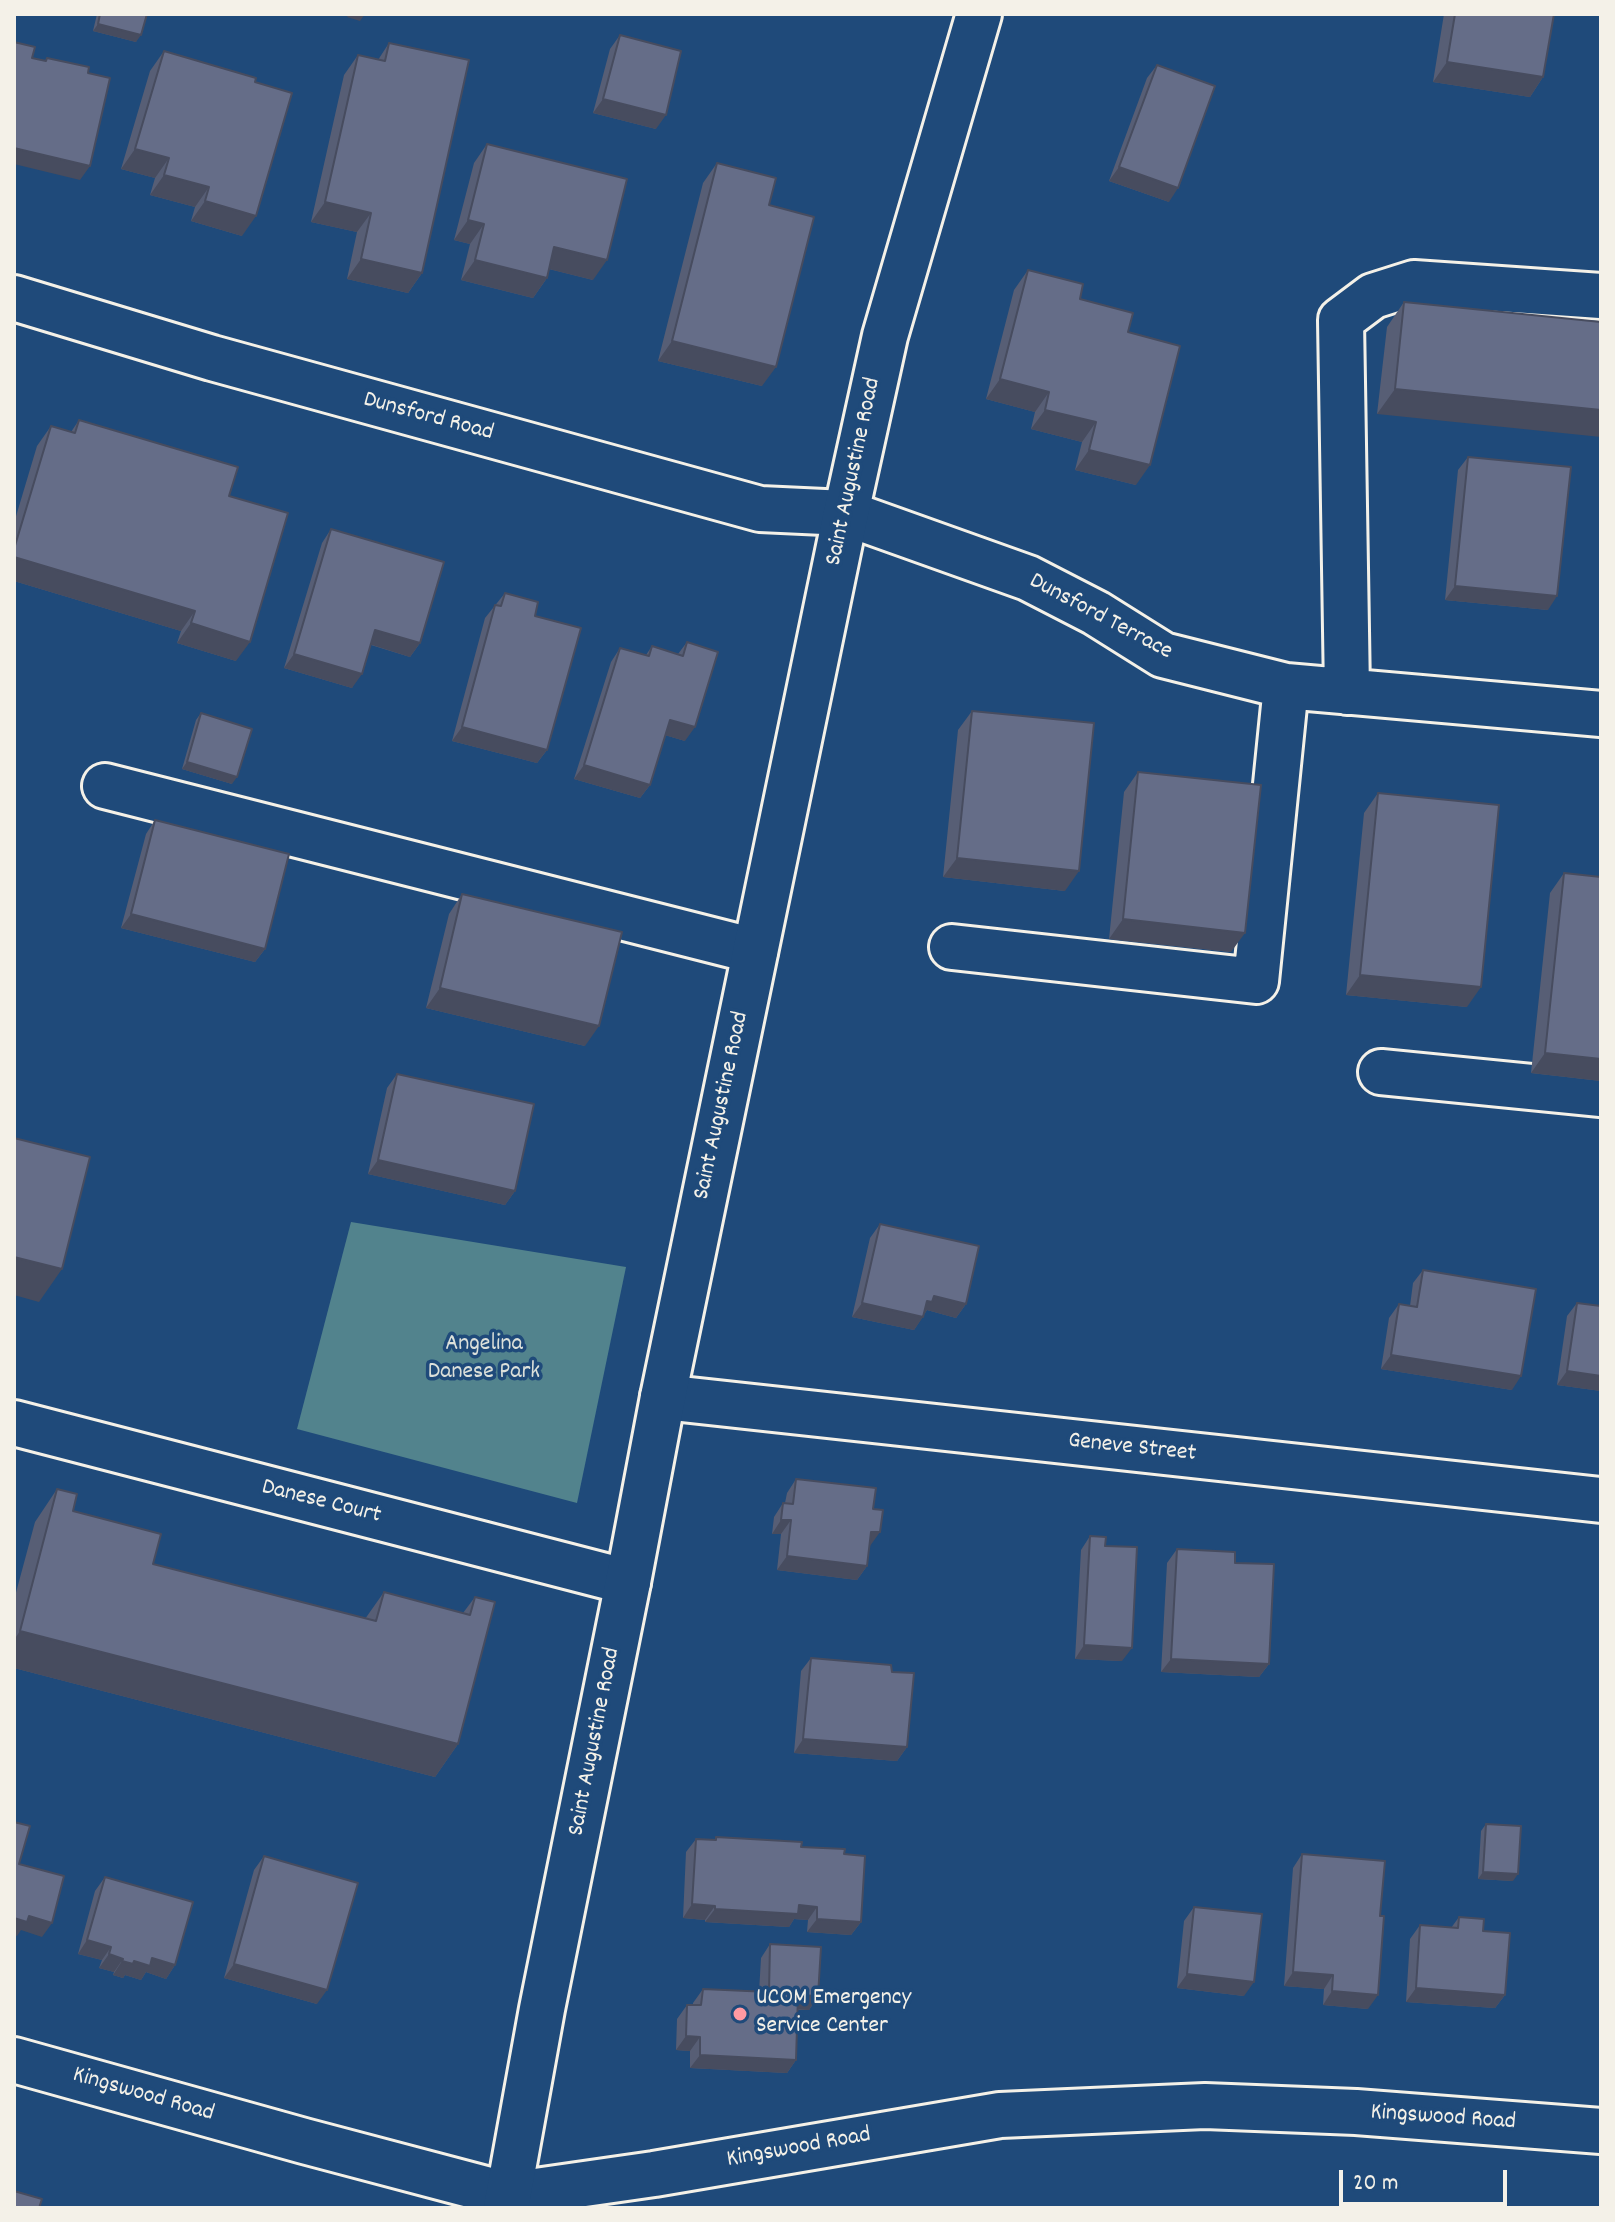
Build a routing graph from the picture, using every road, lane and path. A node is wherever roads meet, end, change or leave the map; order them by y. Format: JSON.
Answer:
{"nodes":[{"id":1,"x":979,"y":14,"type":"edge"},
{"id":2,"x":1601,"y":296,"type":"edge"},
{"id":3,"x":14,"y":298,"type":"edge"},
{"id":4,"x":846,"y":513,"type":"junction"},
{"id":5,"x":1286,"y":686,"type":"junction"},
{"id":6,"x":1347,"y":692,"type":"junction"},
{"id":7,"x":1601,"y":714,"type":"edge"},
{"id":8,"x":105,"y":786,"type":"dead end"},
{"id":9,"x":952,"y":947,"type":"dead end"},
{"id":10,"x":755,"y":951,"type":"junction"},
{"id":11,"x":1381,"y":1072,"type":"dead end"},
{"id":12,"x":1601,"y":1094,"type":"edge"},
{"id":13,"x":663,"y":1397,"type":"junction"},
{"id":14,"x":14,"y":1423,"type":"edge"},
{"id":15,"x":1601,"y":1500,"type":"edge"},
{"id":16,"x":628,"y":1582,"type":"junction"},
{"id":17,"x":14,"y":2060,"type":"edge"},
{"id":18,"x":1601,"y":2131,"type":"edge"},
{"id":19,"x":507,"y":2202,"type":"edge"}],
"edges":[{"from":1,"to":4,"type":"street","name":"Saint Augustine Road"},
{"from":2,"to":6,"type":"street"},
{"from":3,"to":4,"type":"street","name":"Dunsford Road"},
{"from":4,"to":5,"type":"street","name":"Dunsford Terrace"},
{"from":4,"to":10,"type":"street","name":"Saint Augustine Road"},
{"from":5,"to":6,"type":"street","name":"Dunsford Terrace"},
{"from":5,"to":9,"type":"street"},
{"from":6,"to":7,"type":"street","name":"Dunsford Terrace"},
{"from":8,"to":10,"type":"street"},
{"from":10,"to":13,"type":"street","name":"Saint Augustine Road"},
{"from":11,"to":12,"type":"street"},
{"from":13,"to":15,"type":"street","name":"Geneve Street"},
{"from":13,"to":16,"type":"street","name":"Saint Augustine Road"},
{"from":14,"to":16,"type":"street","name":"Danese Court"},
{"from":16,"to":19,"type":"street","name":"Saint Augustine Road"},
{"from":17,"to":19,"type":"street","name":"Kingswood Road"},
{"from":18,"to":19,"type":"street","name":"Kingswood Road"}]}
